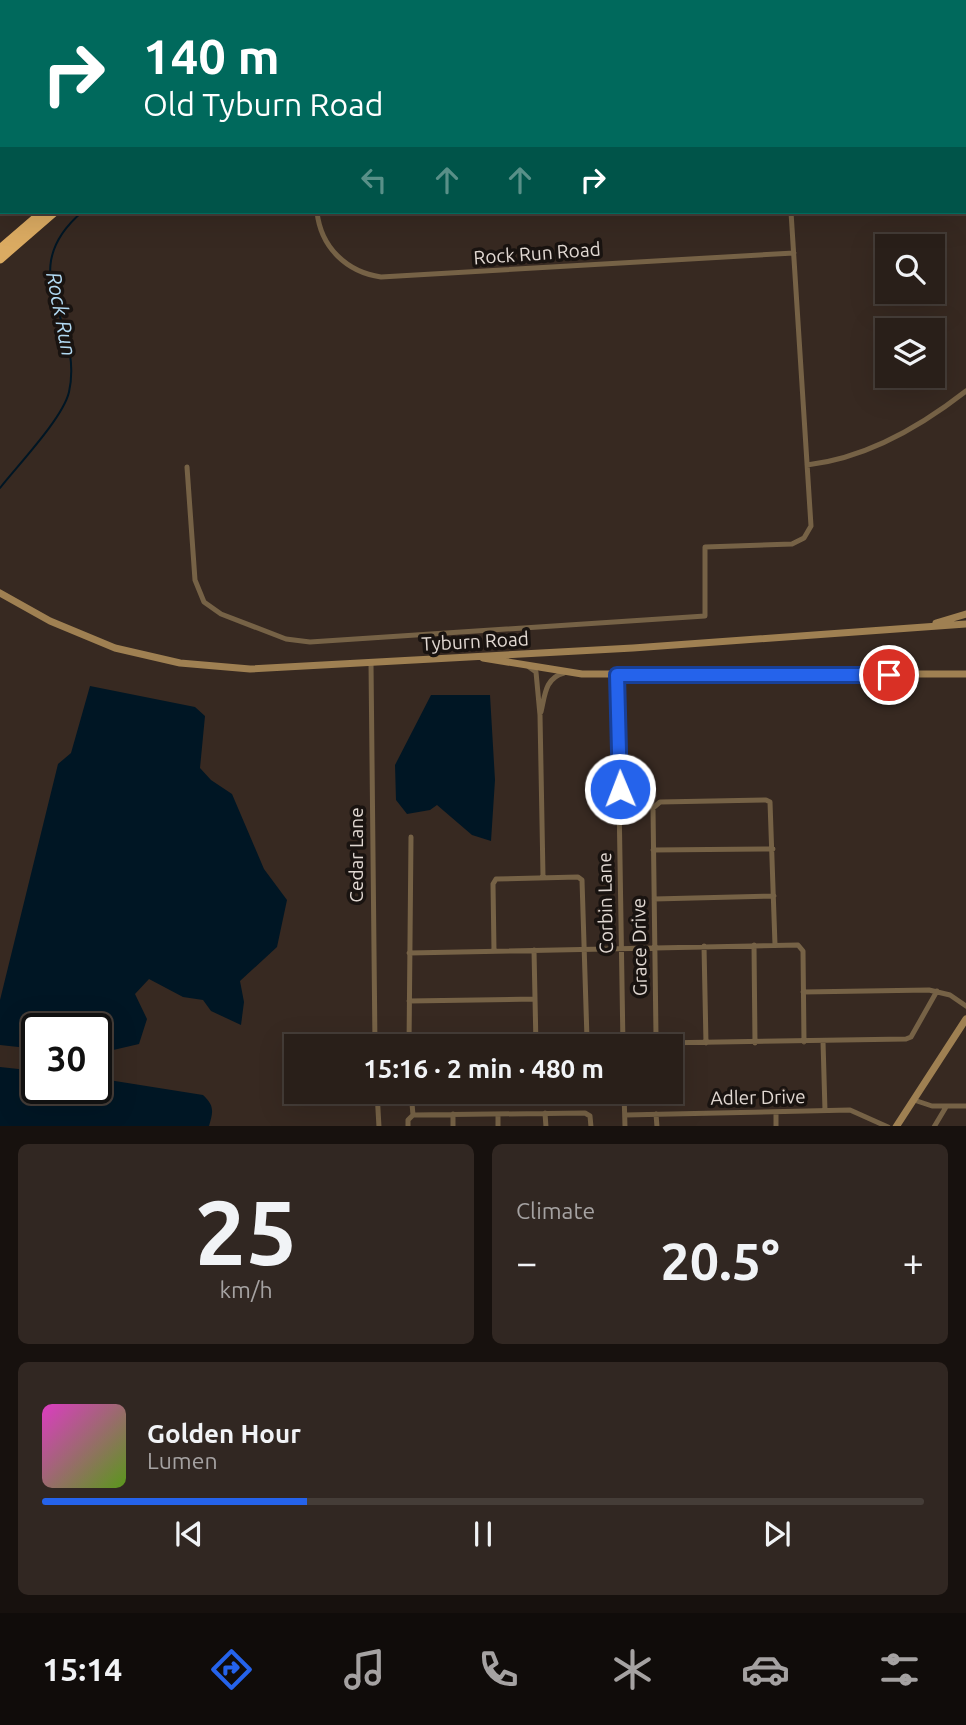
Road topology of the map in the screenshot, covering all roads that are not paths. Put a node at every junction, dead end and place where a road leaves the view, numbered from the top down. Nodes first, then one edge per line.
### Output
1 (41, 214) edge
2 (52, 214) edge
3 (318, 214) edge
4 (791, 214) edge
5 (0, 249) edge
6 (794, 253) junction
7 (0, 259) edge
8 (966, 391) edge
9 (807, 465) junction
10 (187, 467) dead end
11 (0, 593) edge
12 (966, 614) edge
13 (966, 624) edge
14 (920, 627) junction
15 (472, 656) junction
16 (370, 663) junction
17 (529, 667) junction
18 (565, 673) junction
19 (966, 674) edge
20 (617, 675) junction
21 (540, 715) junction
22 (411, 837) dead end
23 (773, 849) junction
24 (653, 850) junction
25 (543, 876) junction
26 (774, 896) junction
27 (654, 899) junction
28 (754, 945) junction
29 (775, 945) junction
30 (704, 946) junction
31 (654, 947) junction
32 (622, 948) junction
33 (586, 949) junction
34 (534, 950) junction
35 (494, 951) junction
36 (409, 953) junction
37 (937, 991) junction
38 (803, 992) junction
39 (535, 999) junction
40 (409, 1001) junction
41 (966, 1006) edge
42 (966, 1019) edge
43 (375, 1034) edge
44 (409, 1034) edge
45 (536, 1034) edge
46 (587, 1034) edge
47 (623, 1034) edge
48 (823, 1041) junction
49 (804, 1042) junction
50 (706, 1043) junction
51 (755, 1043) junction
52 (914, 1100) junction
53 (378, 1104) edge
54 (412, 1104) edge
55 (625, 1104) edge
56 (966, 1106) edge
57 (946, 1107) junction
58 (825, 1111) junction
59 (776, 1112) junction
60 (545, 1113) junction
61 (498, 1114) junction
62 (656, 1114) junction
63 (413, 1115) junction
64 (453, 1115) junction
65 (625, 1115) junction
66 (379, 1126) edge
67 (408, 1126) edge
68 (453, 1126) edge
69 (499, 1126) edge
70 (546, 1126) edge
71 (591, 1126) edge
72 (625, 1126) edge
73 (657, 1126) edge
74 (776, 1126) edge
75 (888, 1126) edge
76 (896, 1126) edge
77 (934, 1126) edge

1 - 5 highway
2 - 7 highway
3 - 6 street, Rock Run Road
4 - 6 street
6 - 9 street
8 - 9 street
9 - 10 street
11 - 16 main road, Tyburn Road
12 - 14 main road
13 - 14 main road, Tyburn Road
14 - 15 main road, Tyburn Road
15 - 16 main road, Tyburn Road
15 - 17 main road
16 - 43 street, Cedar Lane
17 - 18 main road
17 - 21 street
18 - 20 main road
18 - 21 street
19 - 20 main road
20 - 32 street, Corbin Lane
21 - 25 street
22 - 36 street
23 - 24 street
23 - 24 street, Grace Drive
23 - 26 street
24 - 27 street, Grace Drive
25 - 33 street
25 - 35 street
26 - 27 street
26 - 29 street
27 - 31 street, Grace Drive
28 - 29 street
28 - 30 street
28 - 51 street
29 - 38 street
30 - 31 street
30 - 50 street
31 - 32 street
31 - 50 street, Grace Drive
32 - 33 street
32 - 47 street, Corbin Lane
33 - 34 street
33 - 46 street
34 - 35 street
34 - 39 street
35 - 36 street
36 - 40 street
37 - 38 street
37 - 41 street
37 - 48 street
38 - 49 street
39 - 40 street
39 - 45 street
40 - 44 street
42 - 52 main road
48 - 49 street
48 - 58 street
49 - 51 street
50 - 51 street
52 - 57 street
52 - 76 main road
53 - 66 street
54 - 63 street
55 - 65 street
56 - 57 street
57 - 77 street
58 - 59 street, Adler Drive
58 - 75 street, Adler Drive
59 - 62 street, Adler Drive
59 - 74 street
60 - 61 street
60 - 70 street
60 - 71 street
61 - 64 street
61 - 69 street
62 - 65 street, Adler Drive
62 - 73 street
63 - 64 street
63 - 67 street
64 - 68 street
65 - 72 street

